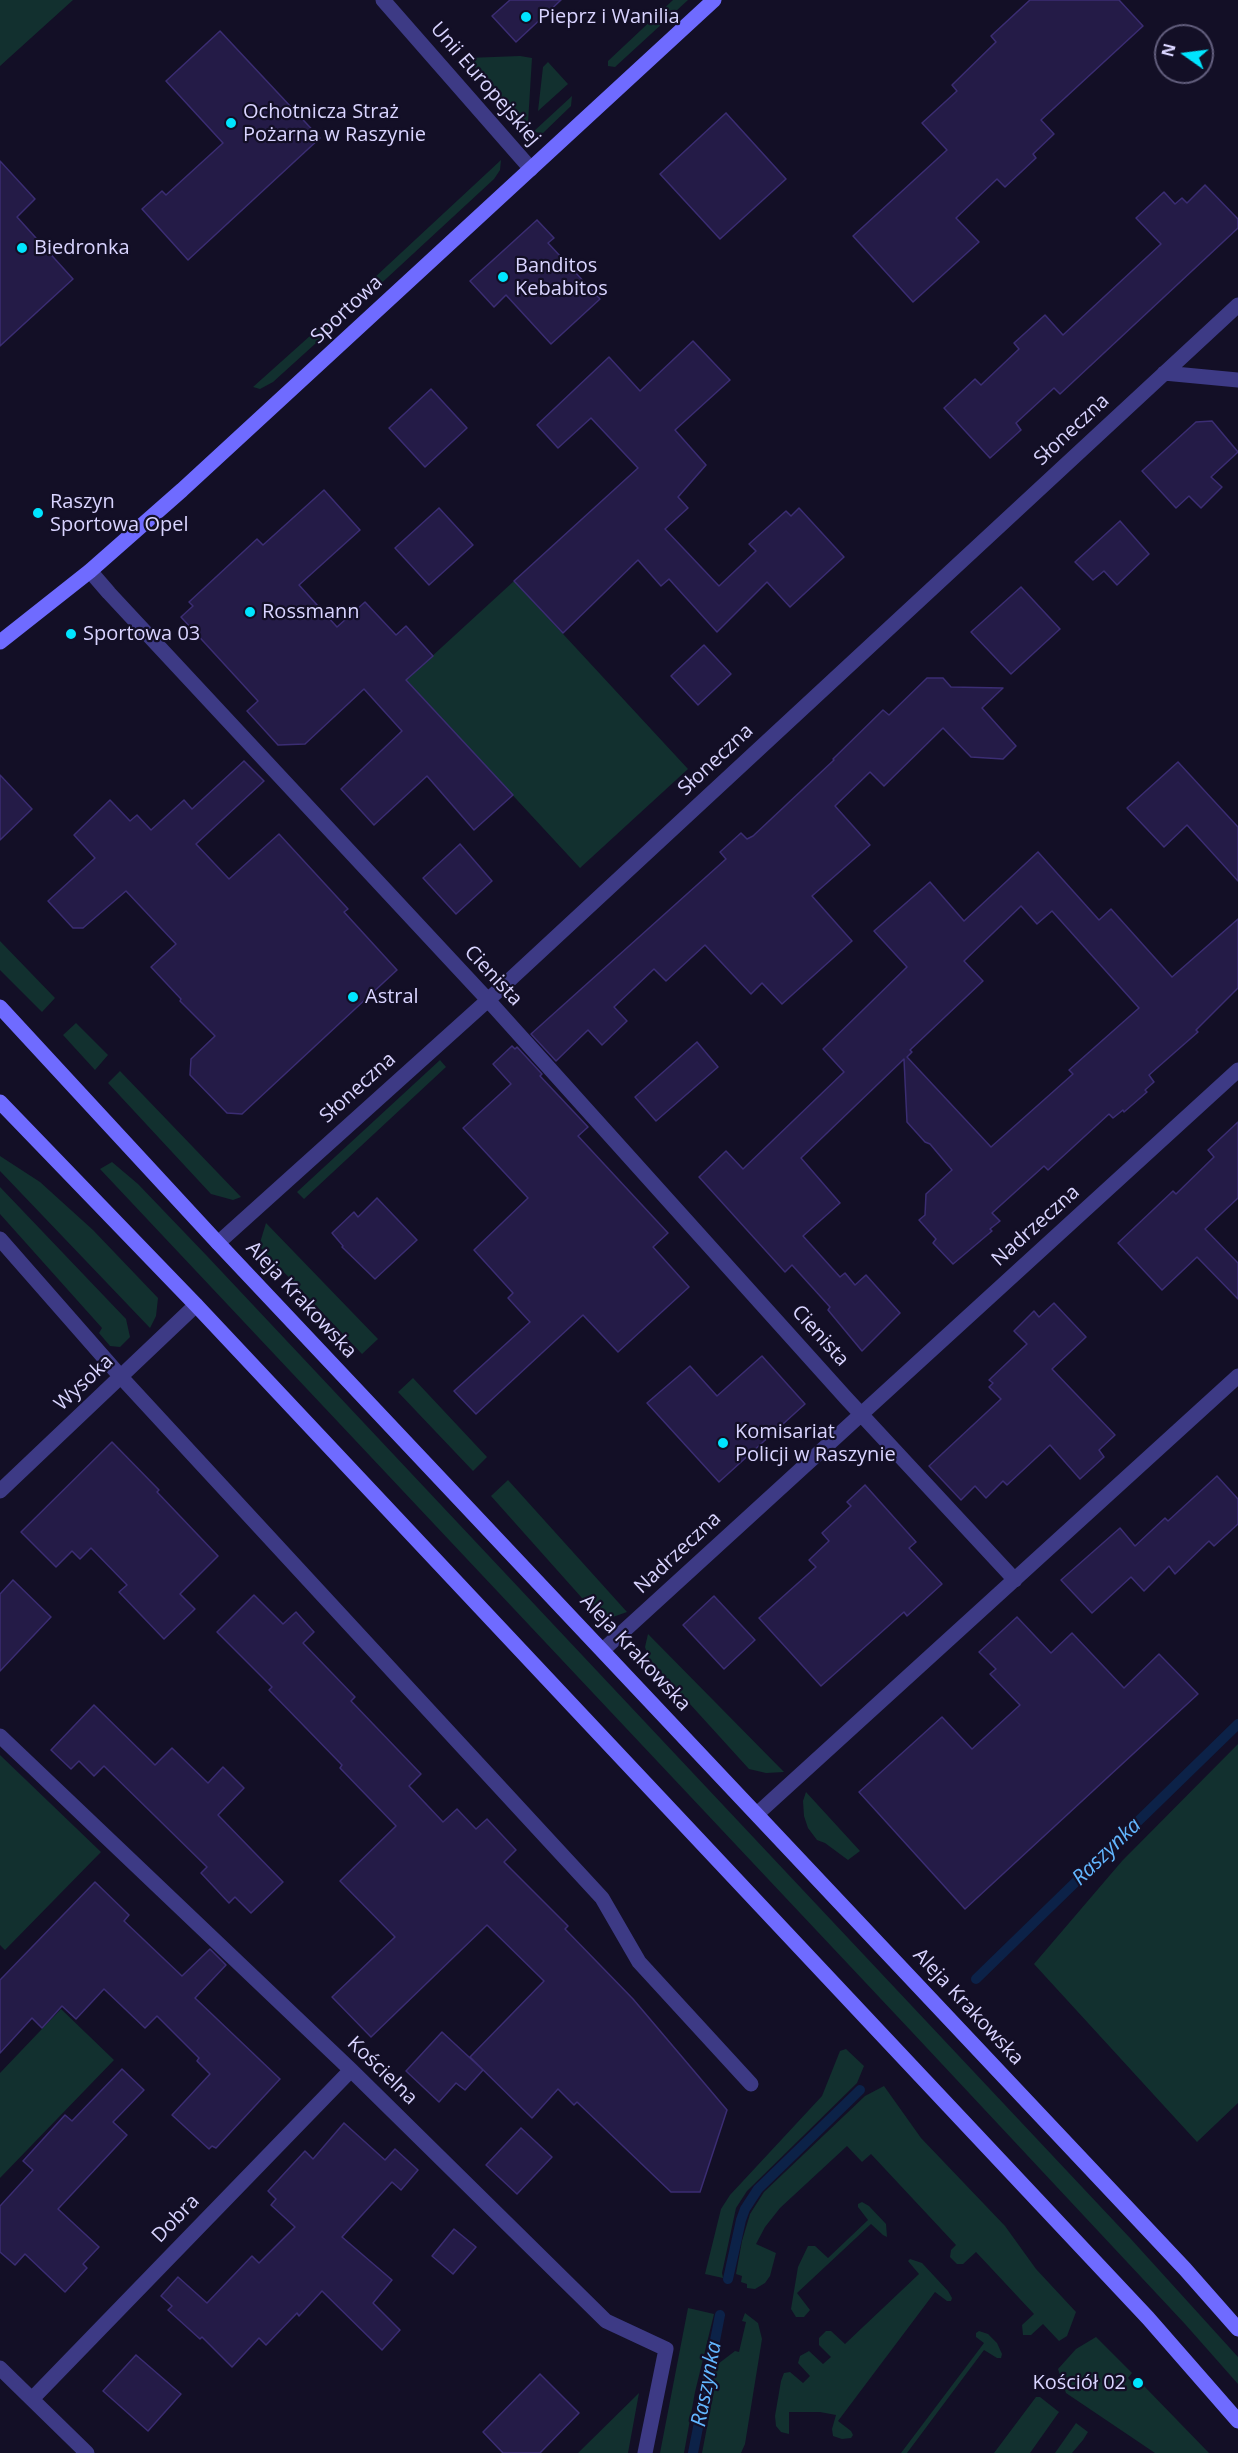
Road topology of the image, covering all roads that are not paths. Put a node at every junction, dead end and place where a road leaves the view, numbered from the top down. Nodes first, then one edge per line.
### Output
1 (382, 0) edge
2 (714, 0) edge
3 (531, 169) junction
4 (1238, 305) edge
5 (1164, 374) junction
6 (1238, 380) edge
7 (90, 571) junction
8 (0, 642) edge
9 (488, 1000) junction
10 (0, 1007) edge
11 (1238, 1070) edge
12 (0, 1102) edge
13 (0, 1239) edge
14 (218, 1243) junction
15 (196, 1305) junction
16 (1238, 1376) edge
17 (121, 1377) junction
18 (861, 1413) junction
19 (0, 1491) edge
20 (1015, 1580) junction
21 (603, 1650) junction
22 (0, 1736) edge
23 (757, 1814) junction
24 (351, 2070) junction
25 (752, 2084) dead end
26 (1238, 2329) edge
27 (0, 2368) edge
28 (32, 2399) junction
29 (1238, 2421) edge
30 (87, 2453) edge
31 (645, 2453) edge

1 - 3 street, Unii Europejskiej
2 - 3 main road, Sportowa
3 - 7 main road, Sportowa
4 - 5 street, Słoneczna
5 - 6 street
5 - 9 street, Słoneczna
7 - 8 main road, Sportowa
7 - 9 street, Cienista
9 - 14 street, Słoneczna
9 - 18 street, Cienista
10 - 14 main road, Aleja Krakowska
11 - 18 street, Nadrzeczna
12 - 15 main road
13 - 17 street
14 - 21 main road, Aleja Krakowska
15 - 17 street, Wysoka
15 - 29 main road
16 - 20 street
17 - 19 street, Wysoka
17 - 25 street
18 - 20 street
18 - 21 street, Nadrzeczna
20 - 23 street
21 - 23 main road, Aleja Krakowska
22 - 24 street, Kościelna
23 - 26 main road, Aleja Krakowska
24 - 28 street, Dobra
24 - 31 street, Kościelna
27 - 28 street
28 - 30 street

